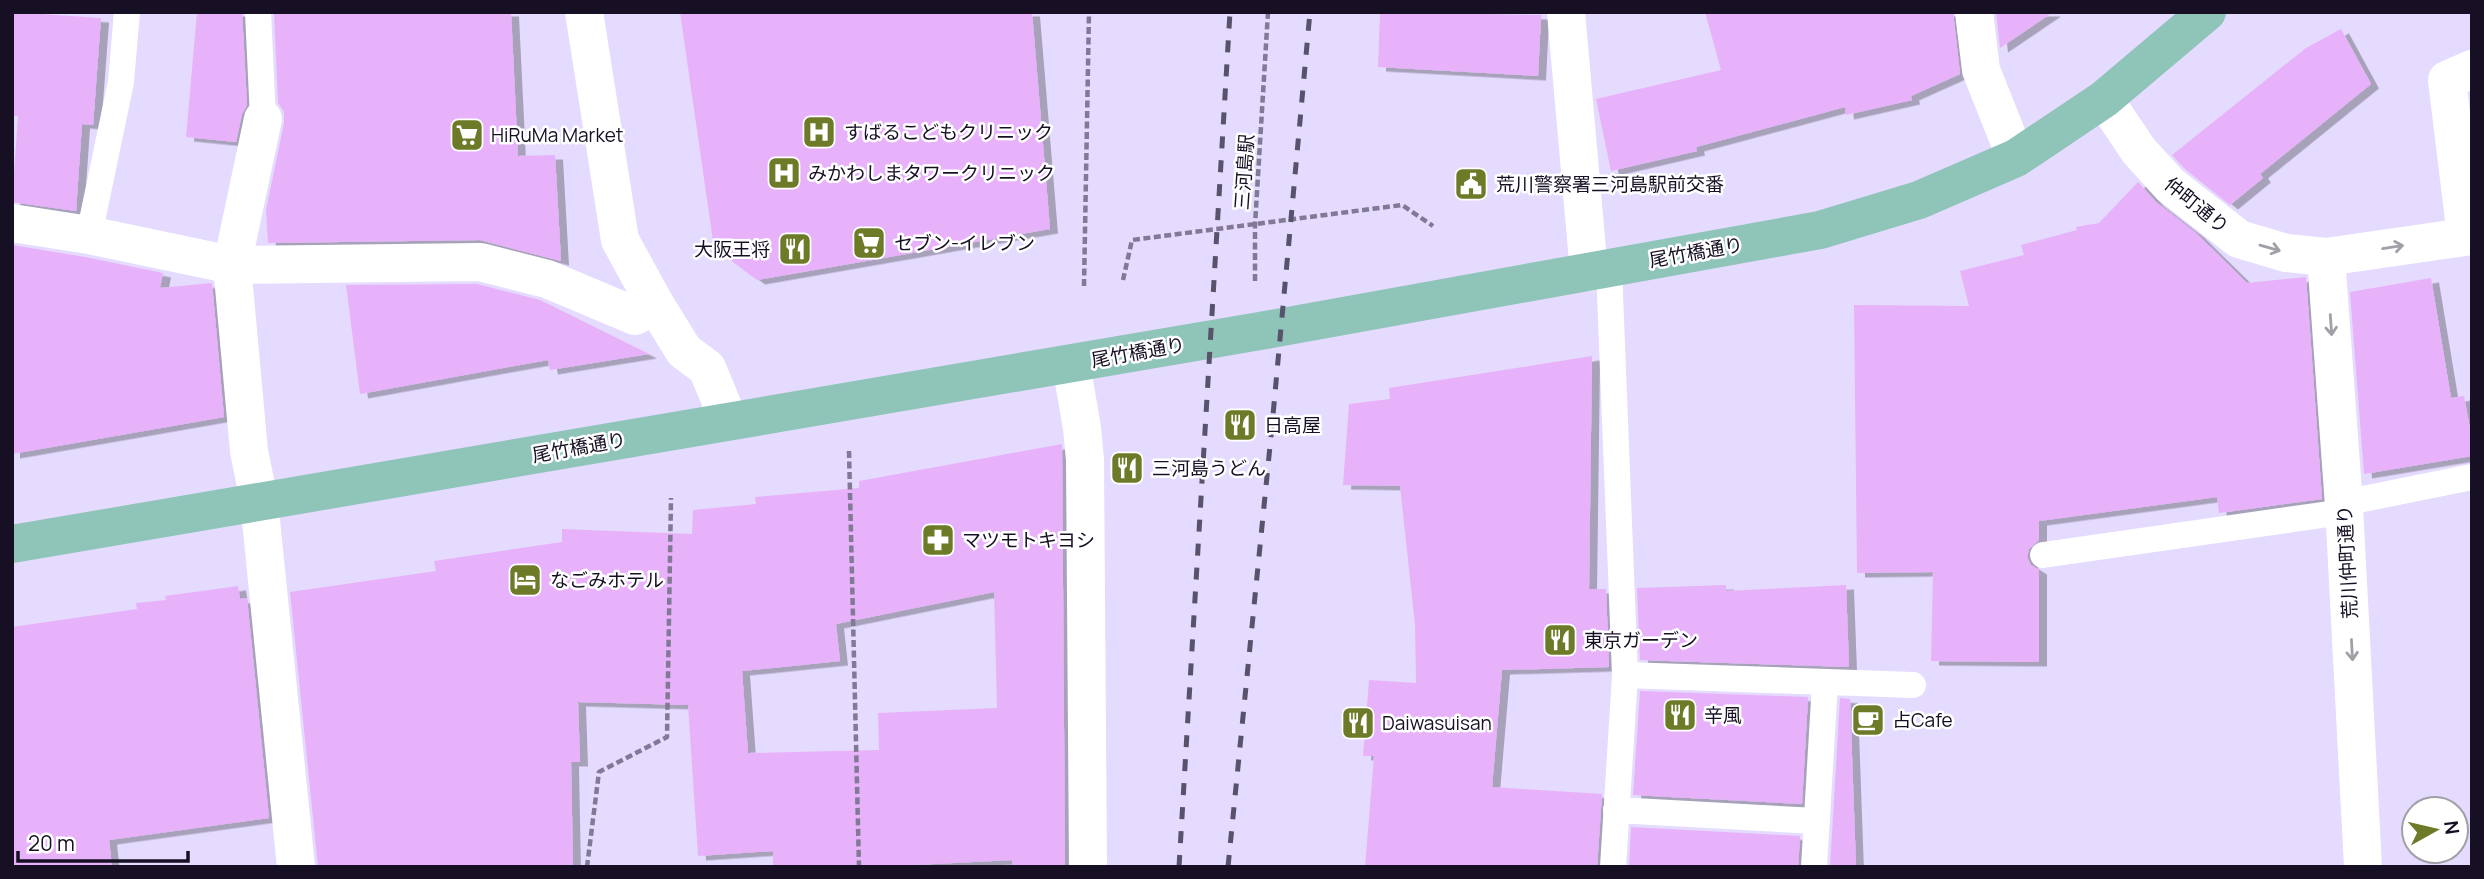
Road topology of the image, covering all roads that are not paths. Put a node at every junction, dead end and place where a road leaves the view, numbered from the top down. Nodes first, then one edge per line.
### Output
1 (127, 12) edge
2 (258, 12) edge
3 (584, 12) edge
4 (1566, 12) edge
5 (1974, 12) edge
6 (2207, 12) edge
7 (2472, 69) edge
8 (2104, 99) junction
9 (263, 119) joint
10 (2016, 158) junction
11 (12, 223) edge
12 (89, 235) junction
13 (2469, 236) edge
14 (2326, 257) junction
15 (232, 265) junction
16 (1599, 270) junction
17 (655, 304) junction
18 (1071, 364) junction
19 (729, 421) junction
20 (2472, 477) edge
21 (259, 501) junction
22 (2344, 506) junction
23 (12, 544) edge
24 (2043, 555) dead end
25 (1625, 675) junction
26 (1825, 683) junction
27 (1913, 685) dead end
28 (1616, 810) junction
29 (1816, 821) junction
30 (296, 867) edge
31 (1088, 867) edge
32 (1613, 867) edge
33 (1814, 867) edge
34 (2363, 867) edge

1 - 12 lane
2 - 9 lane
3 - 17 street
4 - 16 street
5 - 10 street
6 - 8 main road, 尾竹橋通り
7 - 13 street
8 - 10 main road, 尾竹橋通り
8 -> 14 street, 仲町通り
9 - 15 street
10 - 16 main road, 尾竹橋通り
11 - 12 street
12 - 15 street
14 -> 13 street, 仲町通り
14 -> 22 street, 荒川仲町通り
15 - 17 street
15 - 21 street
16 - 18 main road, 尾竹橋通り
16 - 25 lane
17 - 19 street
18 - 19 main road, 尾竹橋通り
18 - 31 street
19 - 21 main road, 尾竹橋通り
20 - 22 lane
21 - 23 main road, 尾竹橋通り
21 - 30 street
22 - 24 lane
22 -> 34 street, 荒川仲町通り
25 - 26 lane
25 - 28 lane
26 - 27 lane
26 - 29 lane
28 - 29 lane
28 - 32 lane
29 - 33 lane

